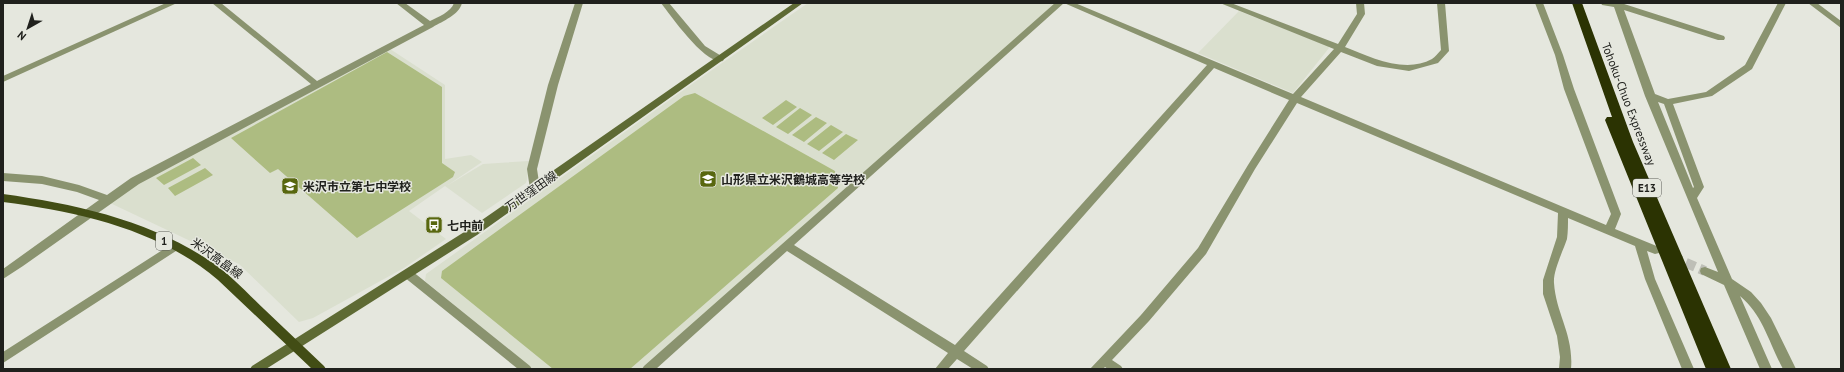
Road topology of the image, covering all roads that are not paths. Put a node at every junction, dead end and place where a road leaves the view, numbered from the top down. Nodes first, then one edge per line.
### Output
1 (173, 3) edge
2 (216, 3) edge
3 (400, 3) edge
4 (458, 3) edge
5 (579, 3) edge
6 (665, 3) edge
7 (800, 3) edge
8 (1060, 3) edge
9 (1068, 3) edge
10 (1224, 3) edge
11 (1360, 3) edge
12 (1441, 3) edge
13 (1539, 3) edge
14 (1570, 3) edge
15 (1577, 3) edge
16 (1605, 3) edge
17 (1782, 3) edge
18 (1812, 3) edge
19 (1617, 4) edge
20 (430, 25) junction
21 (1841, 25) edge
22 (1721, 38) dead end
23 (1339, 49) junction
24 (720, 59) junction
25 (1213, 64) junction
26 (3, 79) edge
27 (317, 85) junction
28 (1650, 96) junction
29 (1295, 98) junction
30 (1668, 102) junction
31 (3, 177) edge
32 (535, 189) junction
33 (3, 198) edge
34 (107, 199) junction
35 (1692, 199) junction
36 (1563, 212) junction
37 (88, 213) junction
38 (1609, 231) junction
39 (1640, 244) junction
40 (175, 246) junction
41 (787, 246) junction
42 (1655, 250) dead end
43 (1706, 271) tunnel mouth
44 (408, 274) junction
45 (3, 275) edge
46 (1727, 280) junction
47 (295, 344) junction
48 (956, 352) junction
49 (3, 358) edge
50 (1100, 365) edge
51 (256, 369) edge
52 (320, 369) edge
53 (526, 369) edge
54 (648, 369) edge
55 (941, 369) edge
56 (983, 369) edge
57 (1117, 369) edge
58 (1565, 369) edge
59 (1688, 369) edge
60 (1713, 369) edge
61 (1724, 369) edge
62 (1766, 369) edge
63 (1790, 369) edge

1 - 26 street
2 - 27 street
3 - 20 street
4 - 20 street
5 - 32 street
6 - 24 street
7 - 24 main road, 万世窪田線
8 - 41 street
9 - 25 street
10 - 23 street
11 - 23 street
12 - 23 street
13 - 38 street
14 - 60 highway, Tohoku-Chuo Expressway / E13
15 - 61 highway, Tohoku-Chuo Expressway / E13
16 - 19 street
17 - 30 street
18 - 21 street
19 - 22 street
19 - 28 street
20 - 27 street
23 - 29 street
24 - 32 main road, 万世窪田線
25 - 29 street
25 - 48 street
27 - 34 street
28 - 30 street
28 - 35 street
29 - 36 street
29 - 50 street
30 - 35 street
31 - 34 street
32 - 44 main road, 万世窪田線
33 - 37 main road, 米沢高畠線 / 1
34 - 37 street
35 - 46 street
36 - 38 street
36 - 58 street
37 - 40 main road, 米沢高畠線 / 1
37 - 45 street
38 - 39 street
39 - 42 street
39 - 59 street
40 - 47 main road, 米沢高畠線 / 1
40 - 49 street
41 - 48 street
41 - 54 street
43 - 46 street
44 - 47 main road, 万世窪田線
44 - 53 street
46 - 62 street
46 - 63 street
47 - 51 main road, 万世窪田線
47 - 52 main road, 米沢高畠線 / 1
48 - 55 street
48 - 56 street
50 - 57 street

